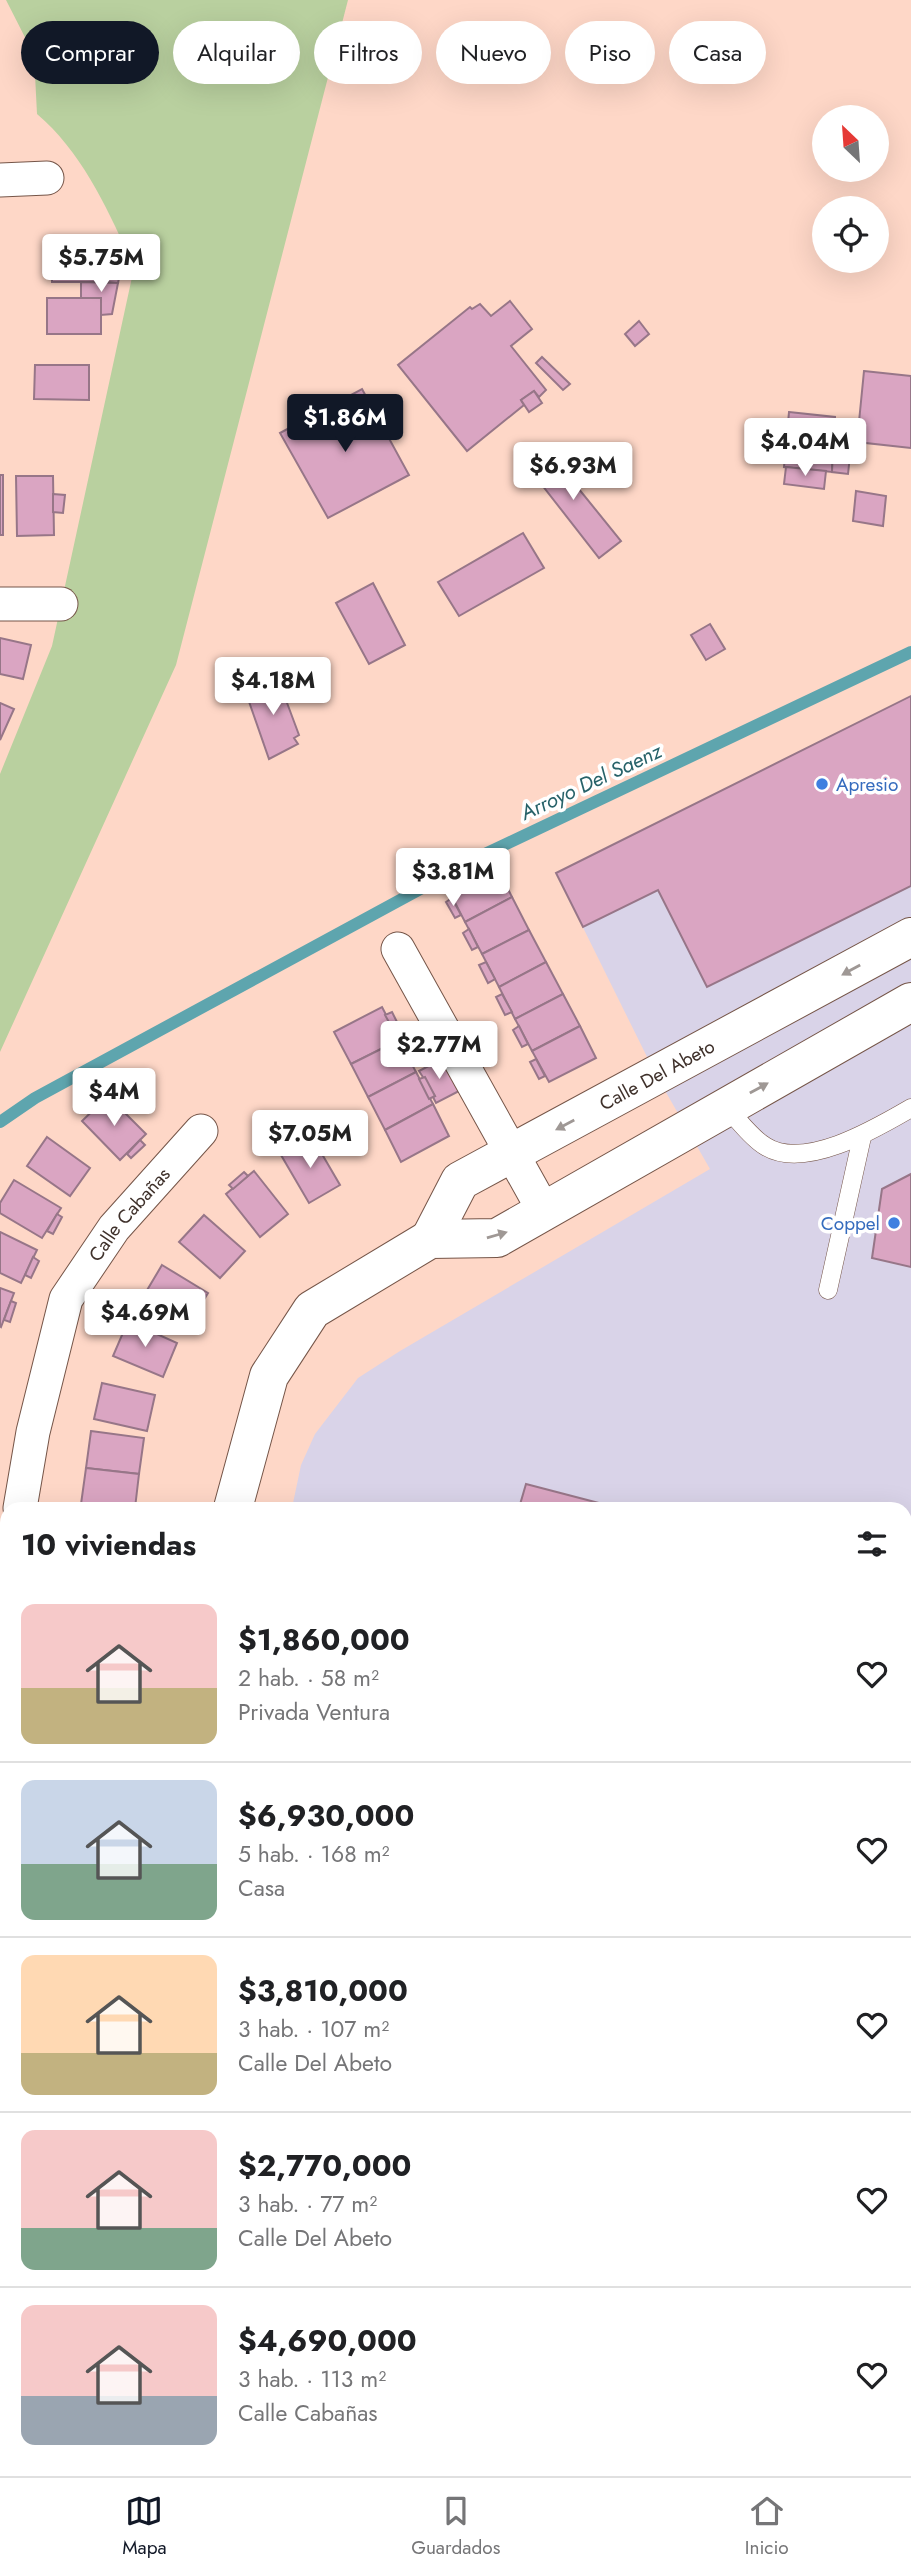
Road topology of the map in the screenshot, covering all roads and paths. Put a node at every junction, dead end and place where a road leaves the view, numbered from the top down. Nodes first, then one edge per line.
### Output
1 (47, 178) dead end
2 (0, 180) edge
3 (0, 604) edge
4 (61, 604) dead end
5 (911, 937) edge
6 (398, 949) dead end
7 (911, 1002) edge
8 (726, 1107) junction
9 (911, 1108) edge
10 (201, 1131) dead end
11 (862, 1137) junction
12 (511, 1154) junction
13 (544, 1212) junction
14 (430, 1239) junction
15 (828, 1290) dead end
16 (21, 1502) edge
17 (235, 1502) edge

1 - 2 street
3 - 4 street
5 -> 12 main road, Calle Del Abeto
6 - 12 street
8 -> 7 main road
8 - 11 lane
8 - 13 main road
9 - 11 lane
10 - 16 street, Calle Cabañas
11 - 15 lane
12 - 13 street
12 - 14 main road, Calle Del Abeto
14 -> 13 main road
14 - 17 main road

